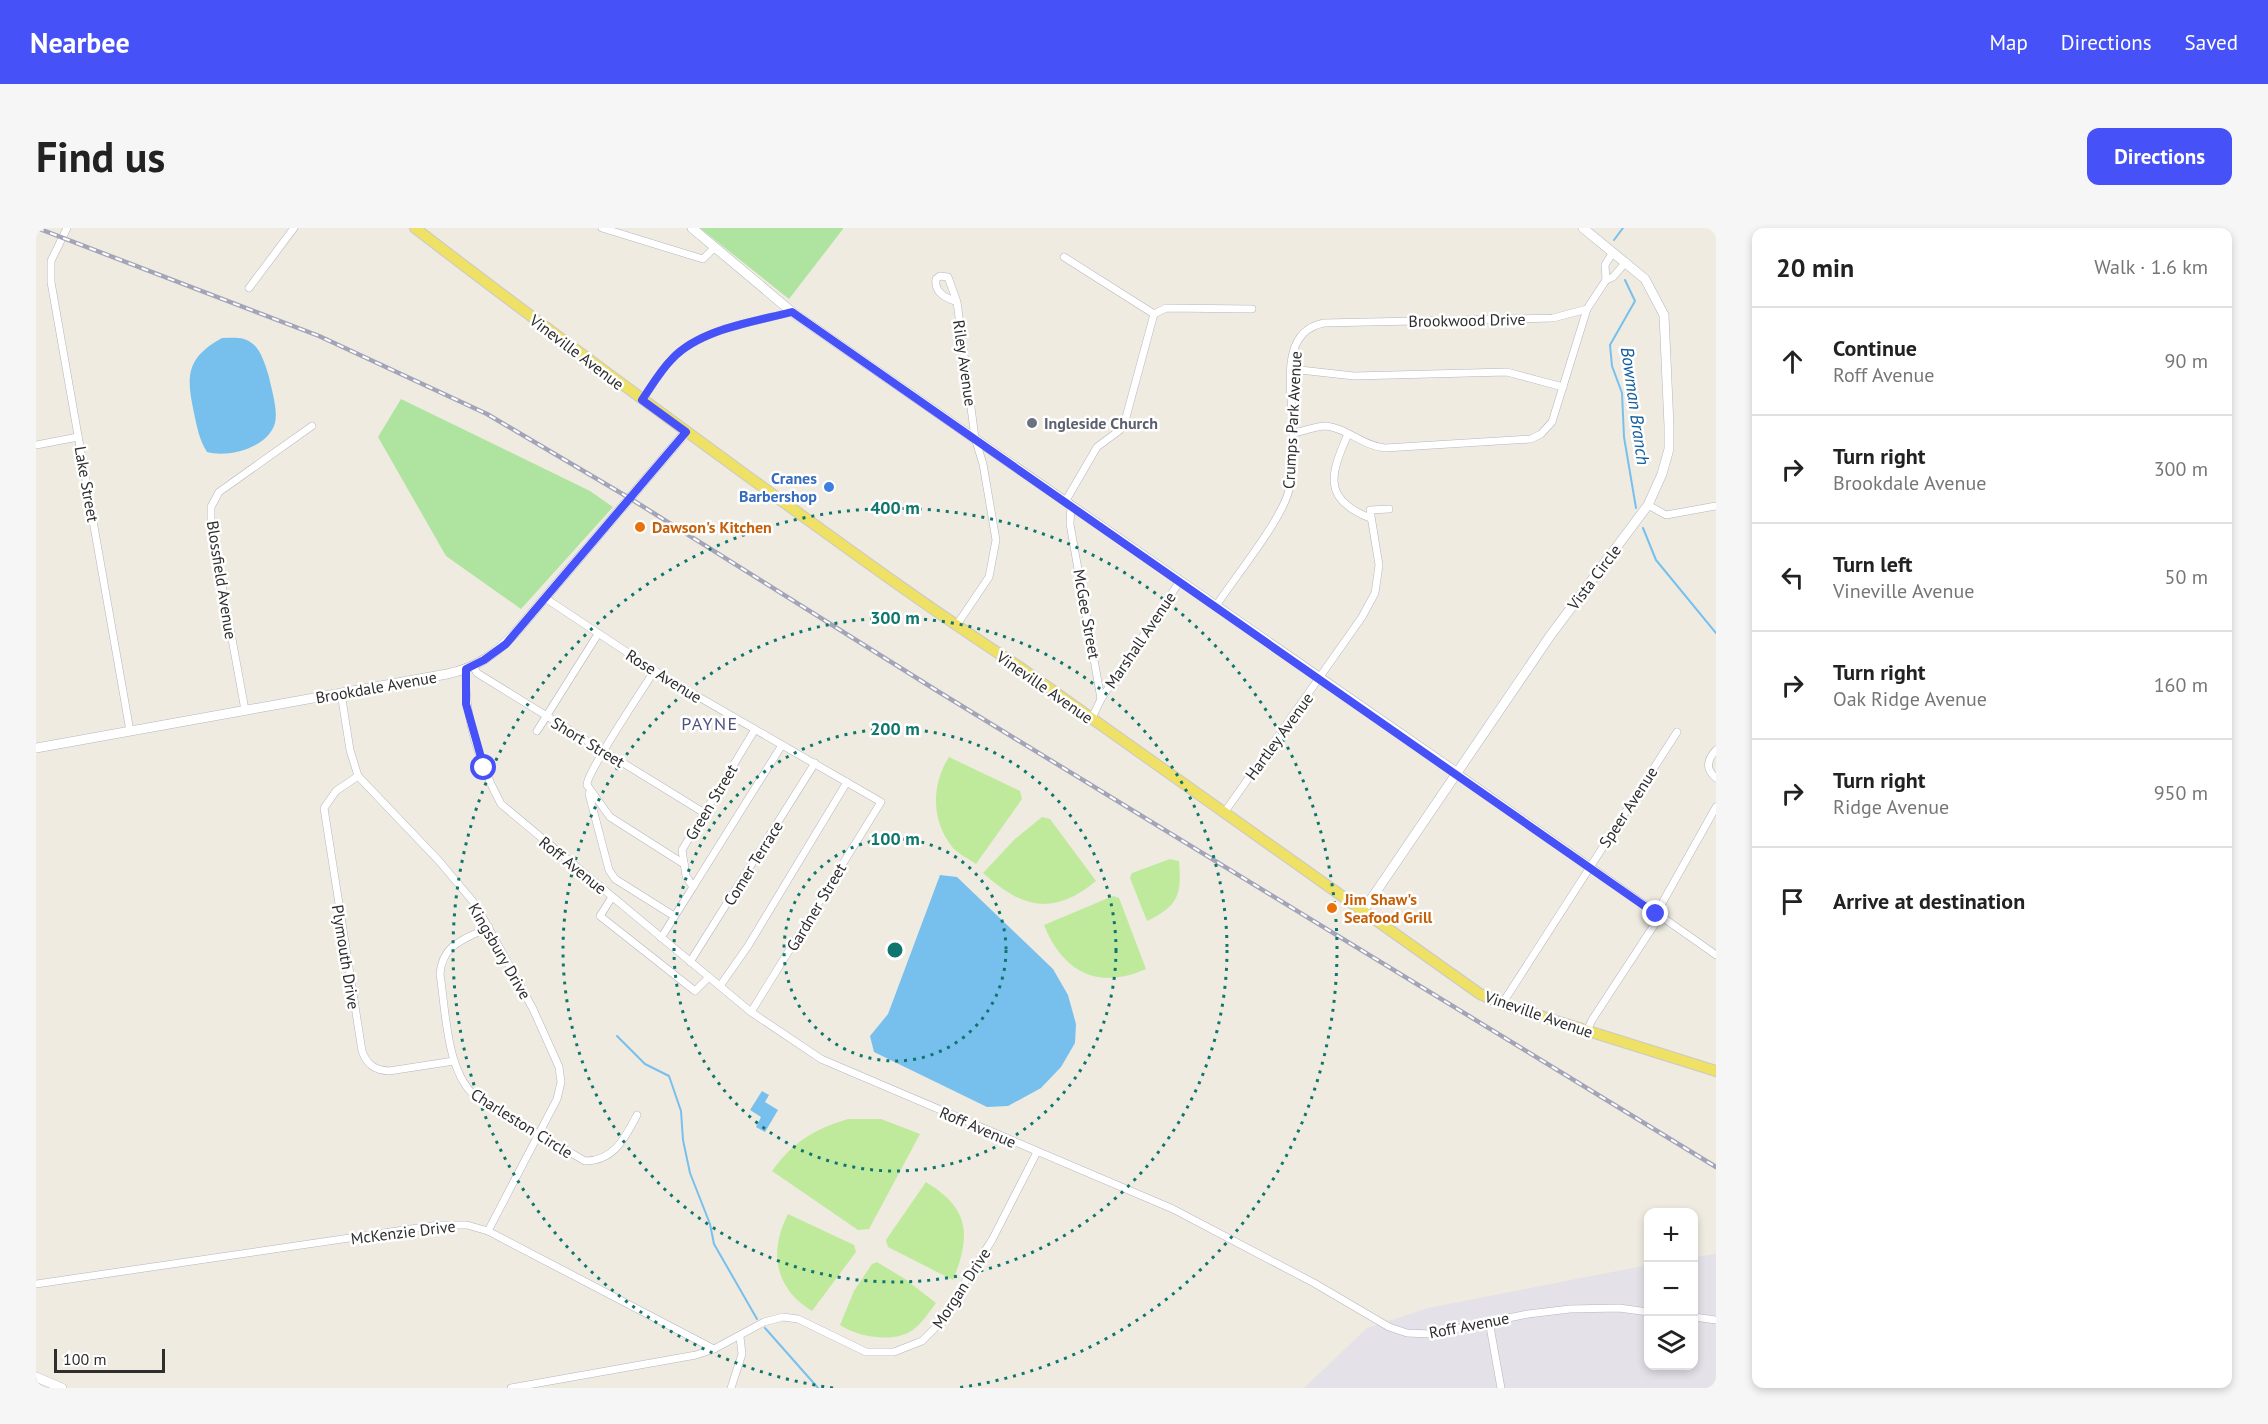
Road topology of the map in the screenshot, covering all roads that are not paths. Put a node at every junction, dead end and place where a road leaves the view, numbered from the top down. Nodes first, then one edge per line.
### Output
1 (67, 228) edge
2 (294, 228) edge
3 (415, 228) edge
4 (603, 228) edge
5 (692, 228) edge
6 (1583, 228) edge
7 (715, 247) junction
8 (1613, 252) junction
9 (1064, 257) dead end
10 (1626, 262) junction
11 (1606, 280) junction
12 (249, 288) dead end
13 (957, 302) dead end
14 (1252, 309) dead end
15 (1587, 309) junction
16 (792, 312) junction
17 (1154, 314) junction
18 (1310, 327) joint
19 (1292, 369) junction
20 (1563, 387) junction
21 (642, 400) junction
22 (312, 426) dead end
23 (686, 432) junction
24 (1294, 433) junction
25 (1348, 434) junction
26 (78, 437) junction
27 (975, 438) junction
28 (36, 445) edge
29 (1068, 504) junction
30 (1648, 505) junction
31 (1716, 506) edge
32 (1389, 509) dead end
33 (1370, 518) junction
34 (1180, 581) junction
35 (545, 598) junction
36 (1216, 606) junction
37 (956, 626) junction
38 (598, 634) junction
39 (469, 668) junction
40 (654, 671) junction
41 (1320, 679) junction
42 (341, 693) junction
43 (1101, 699) junction
44 (245, 710) junction
45 (547, 718) junction
46 (1091, 720) junction
47 (754, 730) junction
48 (130, 731) junction
49 (537, 731) dead end
50 (1677, 732) dead end
51 (782, 745) junction
52 (36, 748) edge
53 (1716, 750) edge
54 (604, 752) junction
55 (815, 763) junction
56 (1456, 772) junction
57 (358, 776) junction
58 (1716, 778) edge
59 (847, 782) junction
60 (587, 785) junction
61 (881, 801) joint
62 (1716, 807) edge
63 (1224, 813) junction
64 (706, 814) junction
65 (684, 864) junction
66 (1590, 867) junction
67 (693, 887) junction
68 (612, 897) junction
69 (1363, 911) junction
70 (1658, 915) junction
71 (674, 916) junction
72 (489, 927) junction
73 (661, 938) junction
74 (1716, 955) edge
75 (690, 962) junction
76 (709, 977) junction
77 (720, 986) junction
78 (1502, 1004) junction
79 (751, 1012) junction
80 (1587, 1031) junction
81 (454, 1061) junction
82 (1716, 1071) edge
83 (637, 1115) dead end
84 (538, 1134) junction
85 (1037, 1152) junction
86 (488, 1231) junction
87 (36, 1284) edge
88 (1644, 1311) edge
89 (1698, 1318) edge
90 (1716, 1320) edge
91 (1490, 1321) junction
92 (740, 1337) junction
93 (714, 1349) junction
94 (36, 1377) edge
95 (62, 1388) edge
96 (511, 1388) edge
97 (731, 1388) edge
98 (1501, 1388) edge

1 - 26 street, Lake Street
2 - 12 street
3 - 21 main road, Vineville Avenue
4 - 7 street
5 - 7 street
6 - 8 street, Vista Circle
7 - 16 street
8 - 10 street, Vista Circle
8 - 11 street
9 - 17 street
10 - 11 street
10 - 30 street, Vista Circle
11 - 15 street
13 - 27 street, Riley Avenue
14 - 17 street
15 - 18 street, Brookwood Drive
15 - 20 street
16 - 21 street
16 - 27 street
17 - 29 street
18 - 19 street, Crumps Park Avenue
19 - 20 street
19 - 24 street, Crumps Park Avenue
20 - 25 street
21 - 23 main road, Vineville Avenue
22 - 44 street, Blossfield Avenue
23 - 35 street, Brookdale Avenue
23 - 37 main road, Vineville Avenue
24 - 25 street
24 - 36 street, Crumps Park Avenue
25 - 33 street
26 - 28 street
26 - 48 street, Lake Street
27 - 29 street
27 - 37 street, Riley Avenue
29 - 34 street
29 - 43 street, McGee Street
30 - 31 street
30 - 56 street, Vista Circle
32 - 33 street
33 - 41 street, Hartley Avenue
34 - 36 street
34 - 43 street, Marshall Avenue
35 - 38 street, Rose Avenue
35 - 39 street, Brookdale Avenue
36 - 41 street
37 - 46 main road, Vineville Avenue
38 - 40 street, Rose Avenue
38 - 45 street
39 - 42 street, Brookdale Avenue
39 - 45 street, Short Street
39 - 68 street, Roff Avenue
40 - 47 street, Rose Avenue
40 - 54 street
41 - 56 street
41 - 63 street, Hartley Avenue
42 - 44 street, Brookdale Avenue
42 - 57 street, Kingsbury Drive
43 - 46 street
44 - 48 street, Brookdale Avenue
45 - 49 street
45 - 54 street, Short Street
46 - 63 main road, Vineville Avenue
47 - 51 street, Rose Avenue
47 - 64 street, Green Street
48 - 52 street, Brookdale Avenue
50 - 66 street, Speer Avenue
51 - 55 street, Rose Avenue
51 - 67 street
53 - 58 street
54 - 60 street
54 - 64 street, Short Street
55 - 59 street, Rose Avenue
55 - 75 street, Comer Terrace
56 - 66 street
56 - 69 street, Vista Circle
57 - 72 street, Kingsbury Drive
57 - 81 street, Plymouth Drive
59 - 61 street, Rose Avenue
59 - 77 street
60 - 65 street
60 - 71 street
61 - 79 street, Gardner Street
62 - 70 street
63 - 69 main road, Vineville Avenue
64 - 65 street, Green Street
65 - 67 street, Green Street
66 - 70 street
66 - 78 street, Speer Avenue
67 - 71 street
68 - 73 street, Roff Avenue
68 - 76 street
69 - 78 main road, Vineville Avenue
70 - 74 street
70 - 80 street
71 - 73 street
72 - 81 street, Charleston Circle
72 - 84 street, Kingsbury Drive
73 - 75 street, Roff Avenue
75 - 76 street, Roff Avenue
76 - 77 street, Roff Avenue
77 - 79 street, Roff Avenue
78 - 80 main road, Vineville Avenue
79 - 85 street, Roff Avenue
80 - 82 main road, Vineville Avenue
81 - 84 street, Charleston Circle
83 - 84 street, Charleston Circle
84 - 86 street, Kingsbury Drive
85 - 91 street, Roff Avenue
85 - 92 street, Morgan Drive
86 - 87 street, McKenzie Drive
86 - 93 street, McKenzie Drive
88 - 91 street, Roff Avenue
89 - 90 street
91 - 98 street
92 - 93 street
92 - 97 street
93 - 96 street
94 - 95 street

